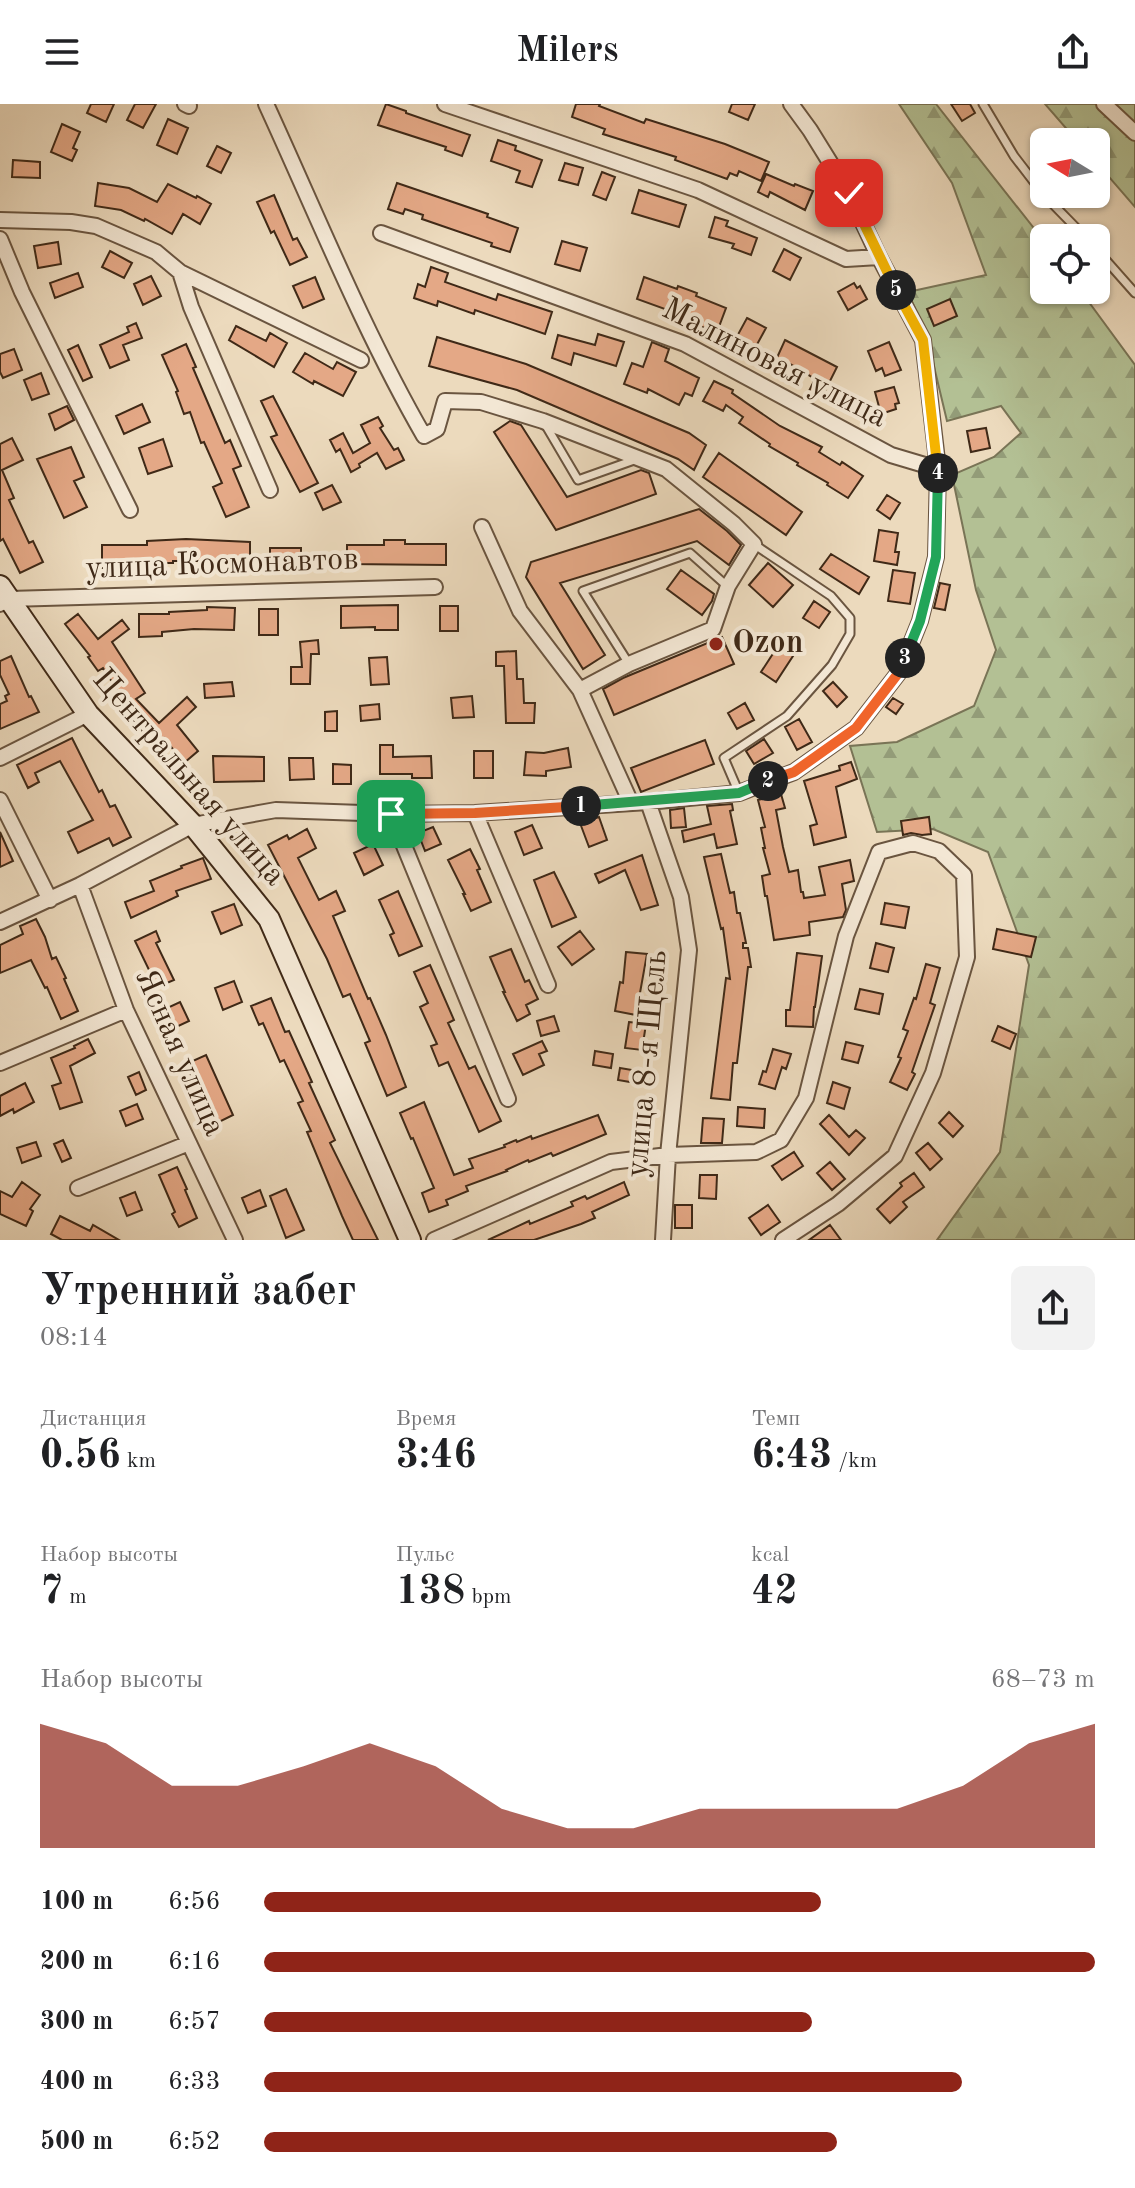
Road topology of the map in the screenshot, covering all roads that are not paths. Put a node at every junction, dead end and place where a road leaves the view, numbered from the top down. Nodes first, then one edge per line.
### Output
1 (266, 104) edge
2 (445, 104) edge
3 (791, 104) edge
4 (983, 104) edge
5 (1104, 104) edge
6 (1135, 133) edge
7 (0, 220) edge
8 (1072, 224) edge
9 (381, 233) dead end
10 (0, 239) edge
11 (879, 257) junction
12 (1110, 265) edge
13 (180, 272) junction
14 (1135, 293) edge
15 (361, 360) dead end
16 (543, 421) junction
17 (639, 459) junction
18 (938, 469) junction
19 (270, 490) dead end
20 (130, 510) dead end
21 (482, 527) dead end
22 (754, 544) junction
23 (728, 586) junction
24 (435, 587) dead end
25 (3, 596) edge
26 (629, 664) junction
27 (580, 690) junction
28 (88, 714) junction
29 (0, 758) edge
30 (739, 793) junction
31 (0, 800) edge
32 (648, 802) junction
33 (631, 803) junction
34 (475, 813) junction
35 (391, 814) junction
36 (193, 825) junction
37 (80, 885) junction
38 (50, 900) junction
39 (0, 922) edge
40 (548, 985) dead end
41 (126, 1010) junction
42 (0, 1063) edge
43 (508, 1099) dead end
44 (189, 1143) junction
45 (668, 1155) junction
46 (78, 1188) dead end
47 (235, 1240) edge
48 (410, 1240) edge
49 (434, 1240) edge
50 (663, 1240) edge
51 (783, 1240) edge

1 - 16 street
2 - 11 street
3 - 11 street
4 - 8 lane
5 - 6 street
7 - 13 street
9 - 18 street, Малиновая улица
10 - 20 street
11 - 18 street
12 - 14 lane
13 - 15 street
13 - 19 street
16 - 17 street
16 - 17 lane
17 - 22 street
18 - 30 street
21 - 27 street
22 - 23 street
22 - 30 lane
23 - 26 street
23 - 26 lane
24 - 25 street, улица Космонавтов
25 - 28 street, Центральная улица
26 - 27 street
27 - 33 street
28 - 29 street
28 - 36 street, Центральная улица
30 - 32 street
31 - 38 street
32 - 33 street
32 - 45 street, улица 8-я Щель
33 - 34 street
34 - 35 street
34 - 40 street
35 - 36 street
35 - 43 street
36 - 37 street
36 - 48 street, Центральная улица
37 - 38 street
37 - 41 street, Ясная улица
38 - 39 street
41 - 42 street
41 - 44 street, Ясная улица
44 - 46 street
44 - 47 street, Ясная улица
45 - 49 street
45 - 50 street, улица 8-я Щель
45 - 51 street

